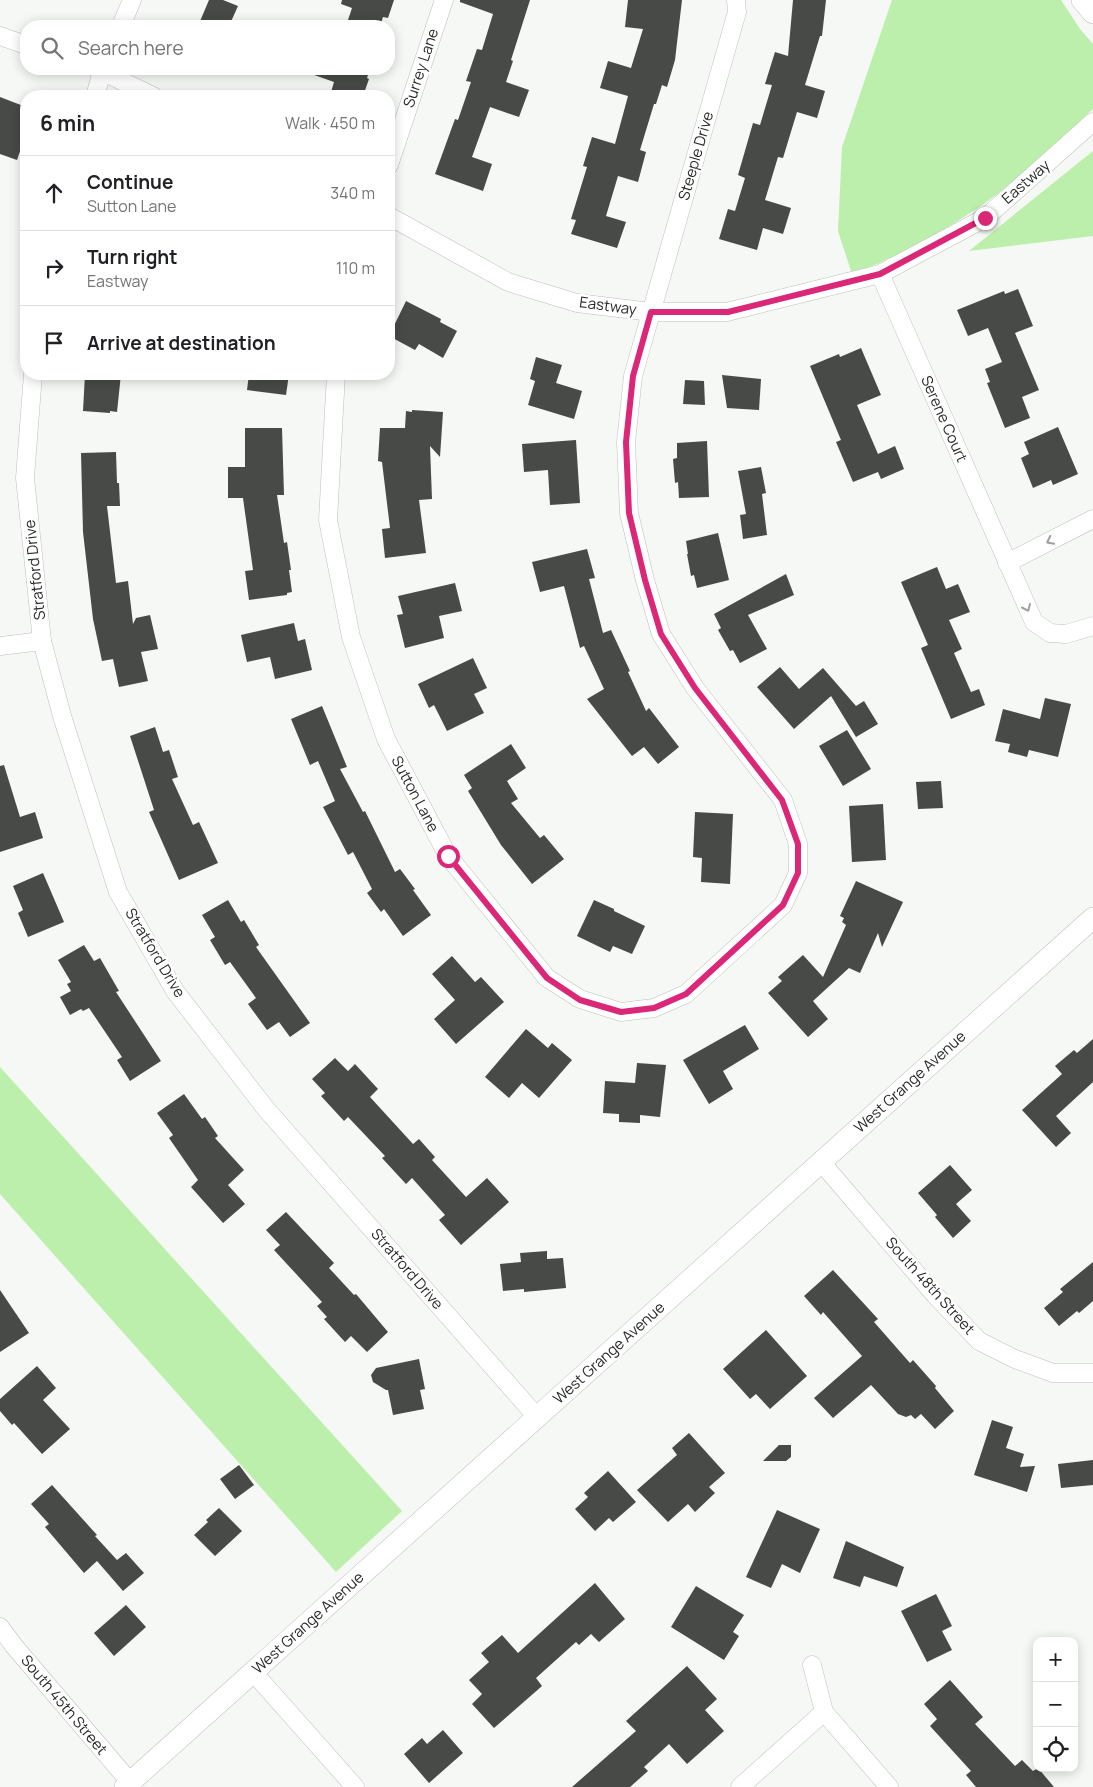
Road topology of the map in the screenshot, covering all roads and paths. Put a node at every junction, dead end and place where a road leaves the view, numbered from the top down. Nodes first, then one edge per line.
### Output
1 (132, 0) edge
2 (444, 0) edge
3 (736, 0) edge
4 (1082, 0) edge
5 (1093, 13) edge
6 (124, 20) edge
7 (0, 36) edge
8 (20, 43) edge
9 (99, 75) edge
10 (112, 75) edge
11 (96, 90) edge
12 (141, 90) edge
13 (1093, 122) edge
14 (395, 147) edge
15 (395, 219) edge
16 (880, 274) junction
17 (651, 312) junction
18 (33, 380) edge
19 (336, 380) edge
20 (1093, 519) edge
21 (1007, 563) junction
22 (1093, 626) edge
23 (42, 642) junction
24 (0, 646) edge
25 (1093, 918) edge
26 (821, 1162) junction
27 (1093, 1373) edge
28 (537, 1417) junction
29 (0, 1626) edge
30 (812, 1665) dead end
31 (253, 1672) junction
32 (824, 1712) junction
33 (128, 1785) edge
34 (355, 1787) edge
35 (740, 1787) edge
36 (890, 1787) edge

1 - 6 street
2 - 14 street, Surrey Lane
3 - 17 street, Steeple Drive
4 - 5 street
7 - 8 street
9 - 11 street
10 - 12 street
13 - 16 street, Eastway
15 - 17 street, Eastway
16 - 17 street, Eastway
16 - 21 street, Serene Court
17 - 19 street, Sutton Lane
18 - 23 street, Stratford Drive
20 -> 21 street
21 -> 22 street, Serene Court
23 - 24 street
23 - 28 street, Stratford Drive
25 - 26 street, West Grange Avenue
26 - 27 street, South 48th Street
26 - 28 street, West Grange Avenue
28 - 31 street, West Grange Avenue
29 - 33 street, South 45th Street
30 - 32 street
31 - 33 street, West Grange Avenue
31 - 34 street
32 - 35 street
32 - 36 street

